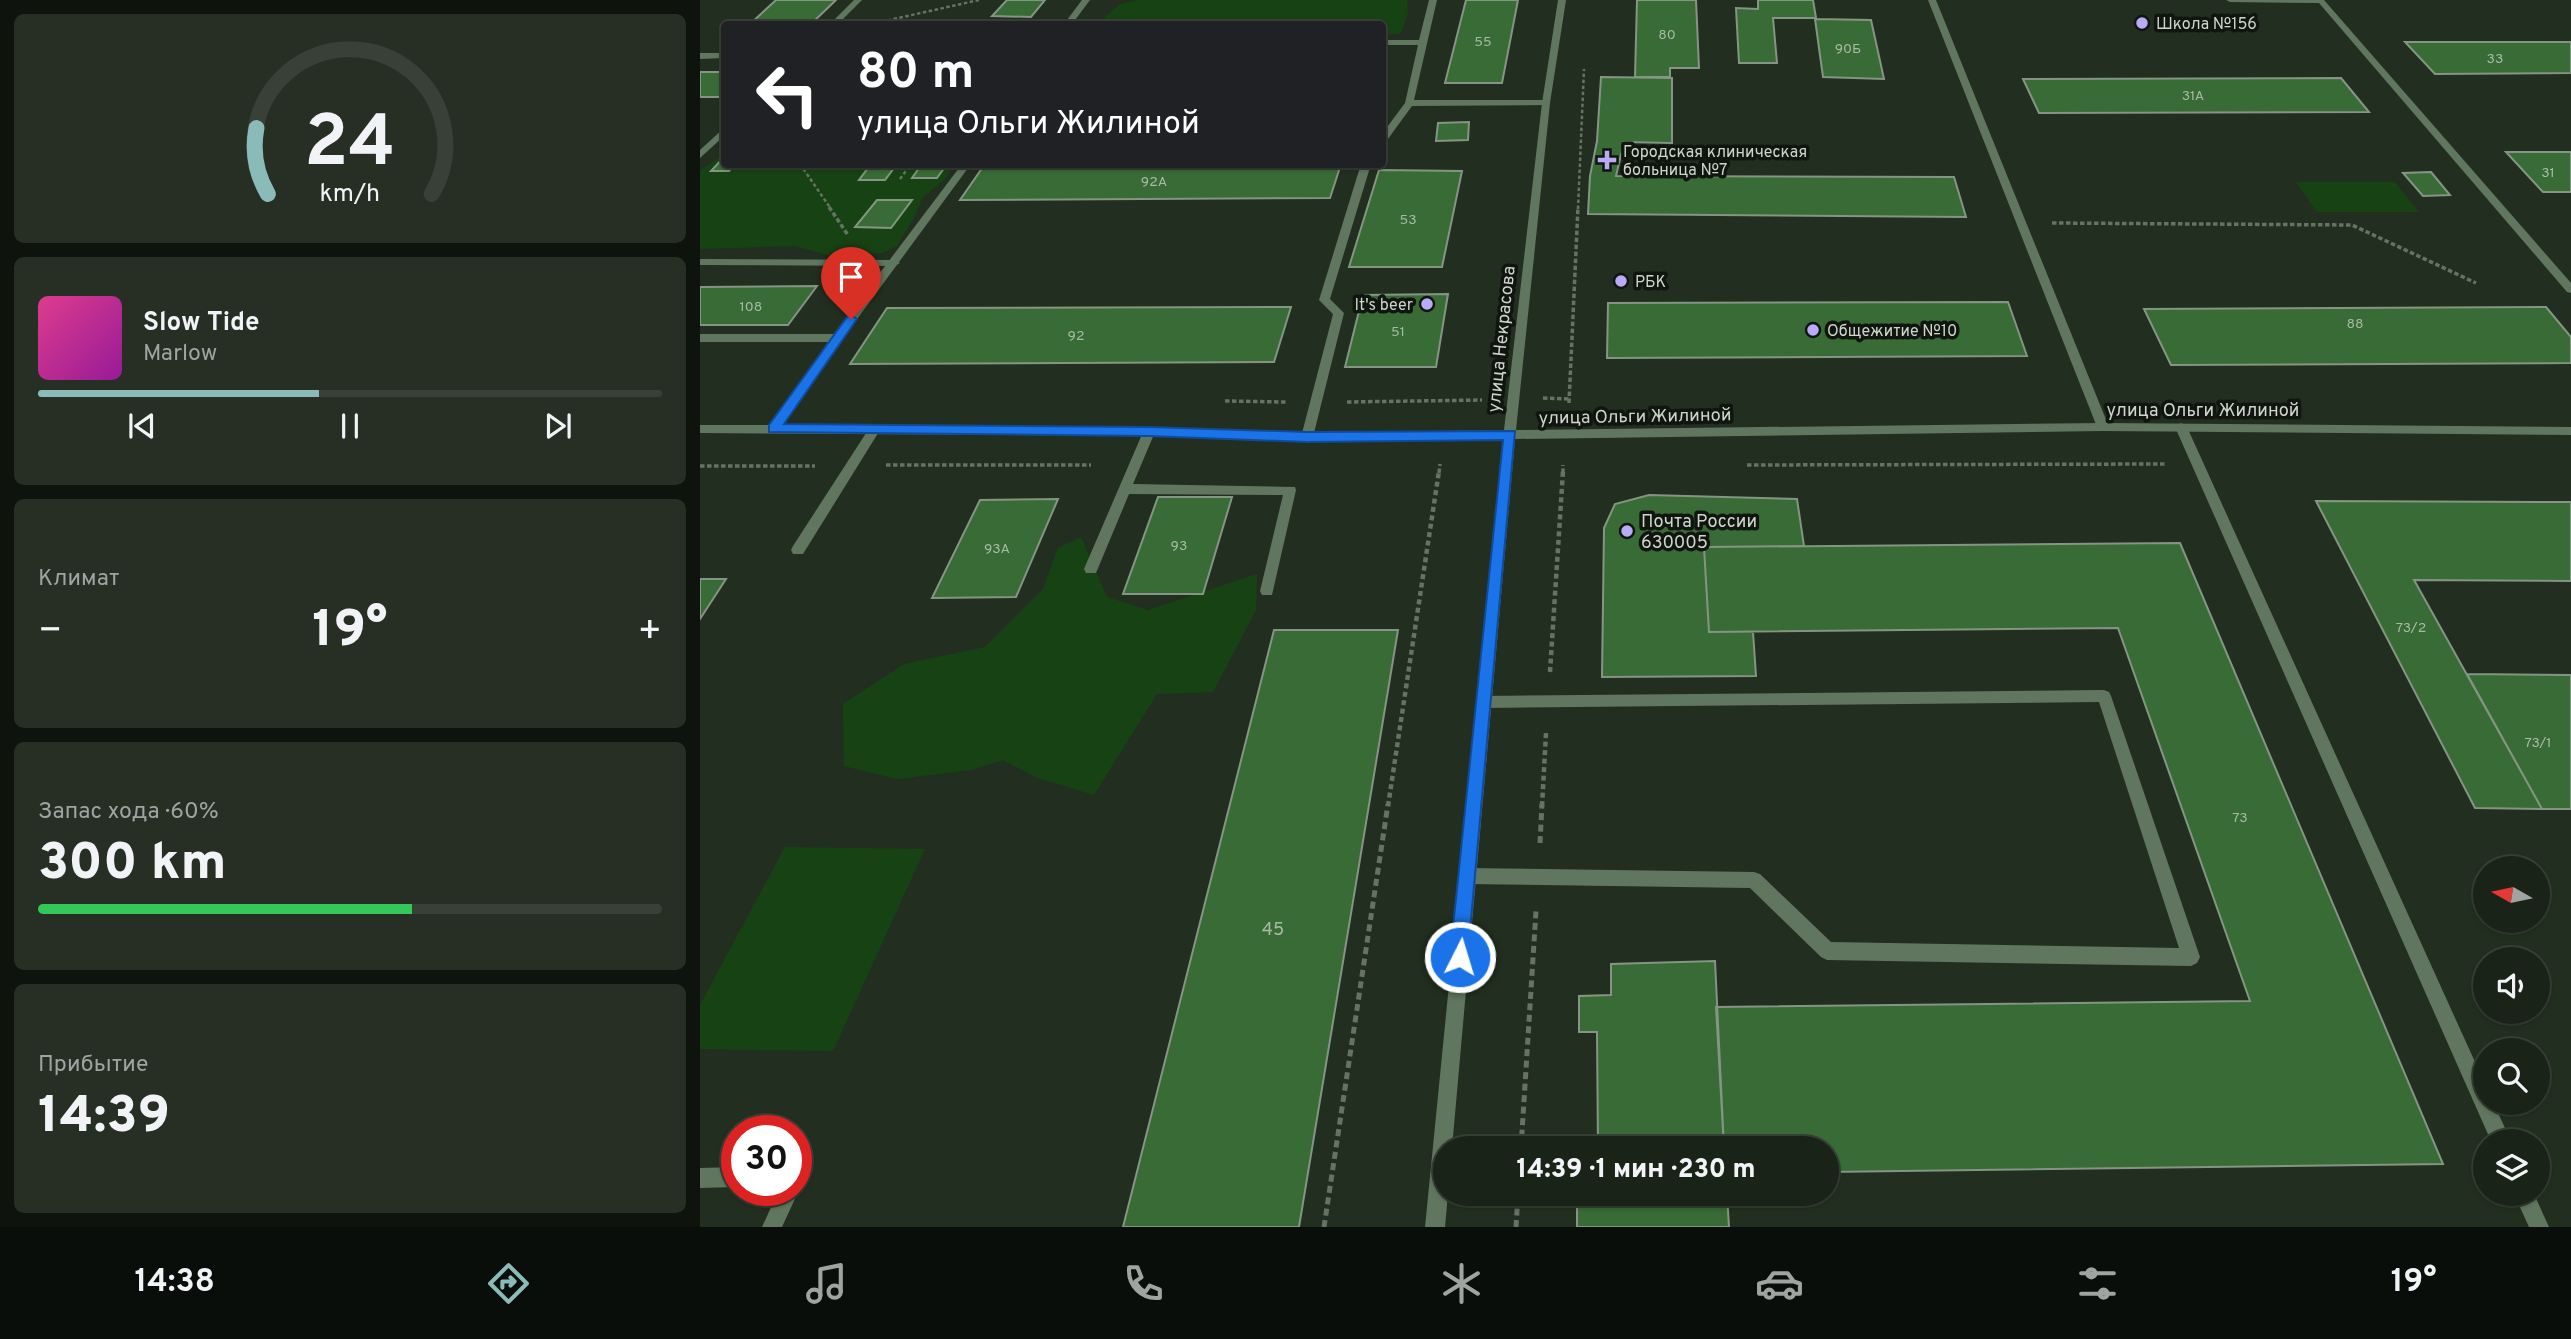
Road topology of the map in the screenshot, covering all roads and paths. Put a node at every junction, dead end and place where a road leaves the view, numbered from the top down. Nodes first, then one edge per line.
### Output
1 (858, 0) edge
2 (979, 0) edge
3 (1086, 0) edge
4 (1433, 0) edge
5 (1562, 0) edge
6 (1932, 0) edge
7 (2230, 0) edge
8 (2320, 0) edge
9 (837, 21) edge
10 (884, 21) edge
11 (1070, 21) edge
12 (1423, 42) junction
13 (1386, 43) edge
14 (700, 56) edge
15 (721, 56) edge
16 (1409, 103) junction
17 (1546, 103) junction
18 (721, 134) edge
19 (1386, 135) edge
20 (700, 155) edge
21 (803, 168) edge
22 (908, 168) edge
23 (964, 168) edge
24 (1365, 168) edge
25 (2480, 169) dead end
26 (2467, 170) junction
27 (900, 179) dead end
28 (2021, 223) junction
29 (700, 262) edge
30 (876, 263) junction
31 (895, 263) junction
32 (2476, 283) dead end
33 (2571, 290) edge
34 (700, 338) edge
35 (836, 338) junction
36 (1452, 402) dead end
37 (2103, 427) junction
38 (2181, 427) junction
39 (700, 429) edge
40 (774, 429) junction
41 (874, 430) junction
42 (2571, 431) edge
43 (1149, 432) junction
44 (1510, 435) junction
45 (1445, 436) junction
46 (1307, 437) junction
47 (2197, 464) junction
48 (1576, 465) dead end
49 (1742, 465) dead end
50 (1125, 489) junction
51 (798, 550) dead end
52 (1091, 569) dead end
53 (1267, 590) dead end
54 (1484, 702) junction
55 (1548, 702) junction
56 (1468, 876) junction
57 (1538, 877) junction
58 (2496, 1129) edge
59 (1522, 1136) edge
60 (721, 1177) edge
61 (700, 1178) edge
62 (782, 1206) edge
63 (1517, 1206) edge
64 (2529, 1206) edge
65 (772, 1227) edge
66 (1324, 1227) edge
67 (1435, 1227) edge
68 (1516, 1227) edge
69 (2539, 1227) edge

1 - 9 street
2 - 10 path
3 - 11 street
4 - 12 street
5 - 17 street, улица Некрасова
6 - 28 street
7 - 8 street
8 - 26 street
12 - 13 street
12 - 16 street
14 - 15 street
16 - 17 street
16 - 19 street
17 - 44 street, улица Некрасова
18 - 20 street
21 - 30 path
22 - 27 path
23 - 31 street
24 - 46 street
25 - 26 street
26 - 33 street
28 - 32 path
28 - 37 street
29 - 30 street
30 - 31 street
31 - 35 street
34 - 35 street
35 - 40 street
36 - 45 path
37 - 38 street, улица Ольги Жилиной
37 - 44 street, улица Ольги Жилиной
38 - 42 street, улица Ольги Жилиной
38 - 47 street
39 - 40 street, улица Ольги Жилиной
40 - 41 street, улица Ольги Жилиной
41 - 43 street, улица Ольги Жилиной
41 - 51 street
43 - 46 street, улица Ольги Жилиной
43 - 50 street
44 - 45 street, улица Ольги Жилиной
44 - 54 street, улица Некрасова
45 - 46 street, улица Ольги Жилиной
45 - 66 path
47 - 49 path
47 - 58 street
48 - 55 path
50 - 52 street
50 - 53 street
54 - 55 street
54 - 56 street, улица Некрасова
55 - 57 path
55 - 57 street
56 - 57 street
56 - 67 street, улица Некрасова
57 - 59 path
60 - 61 street
62 - 65 street
63 - 68 path
64 - 69 street

